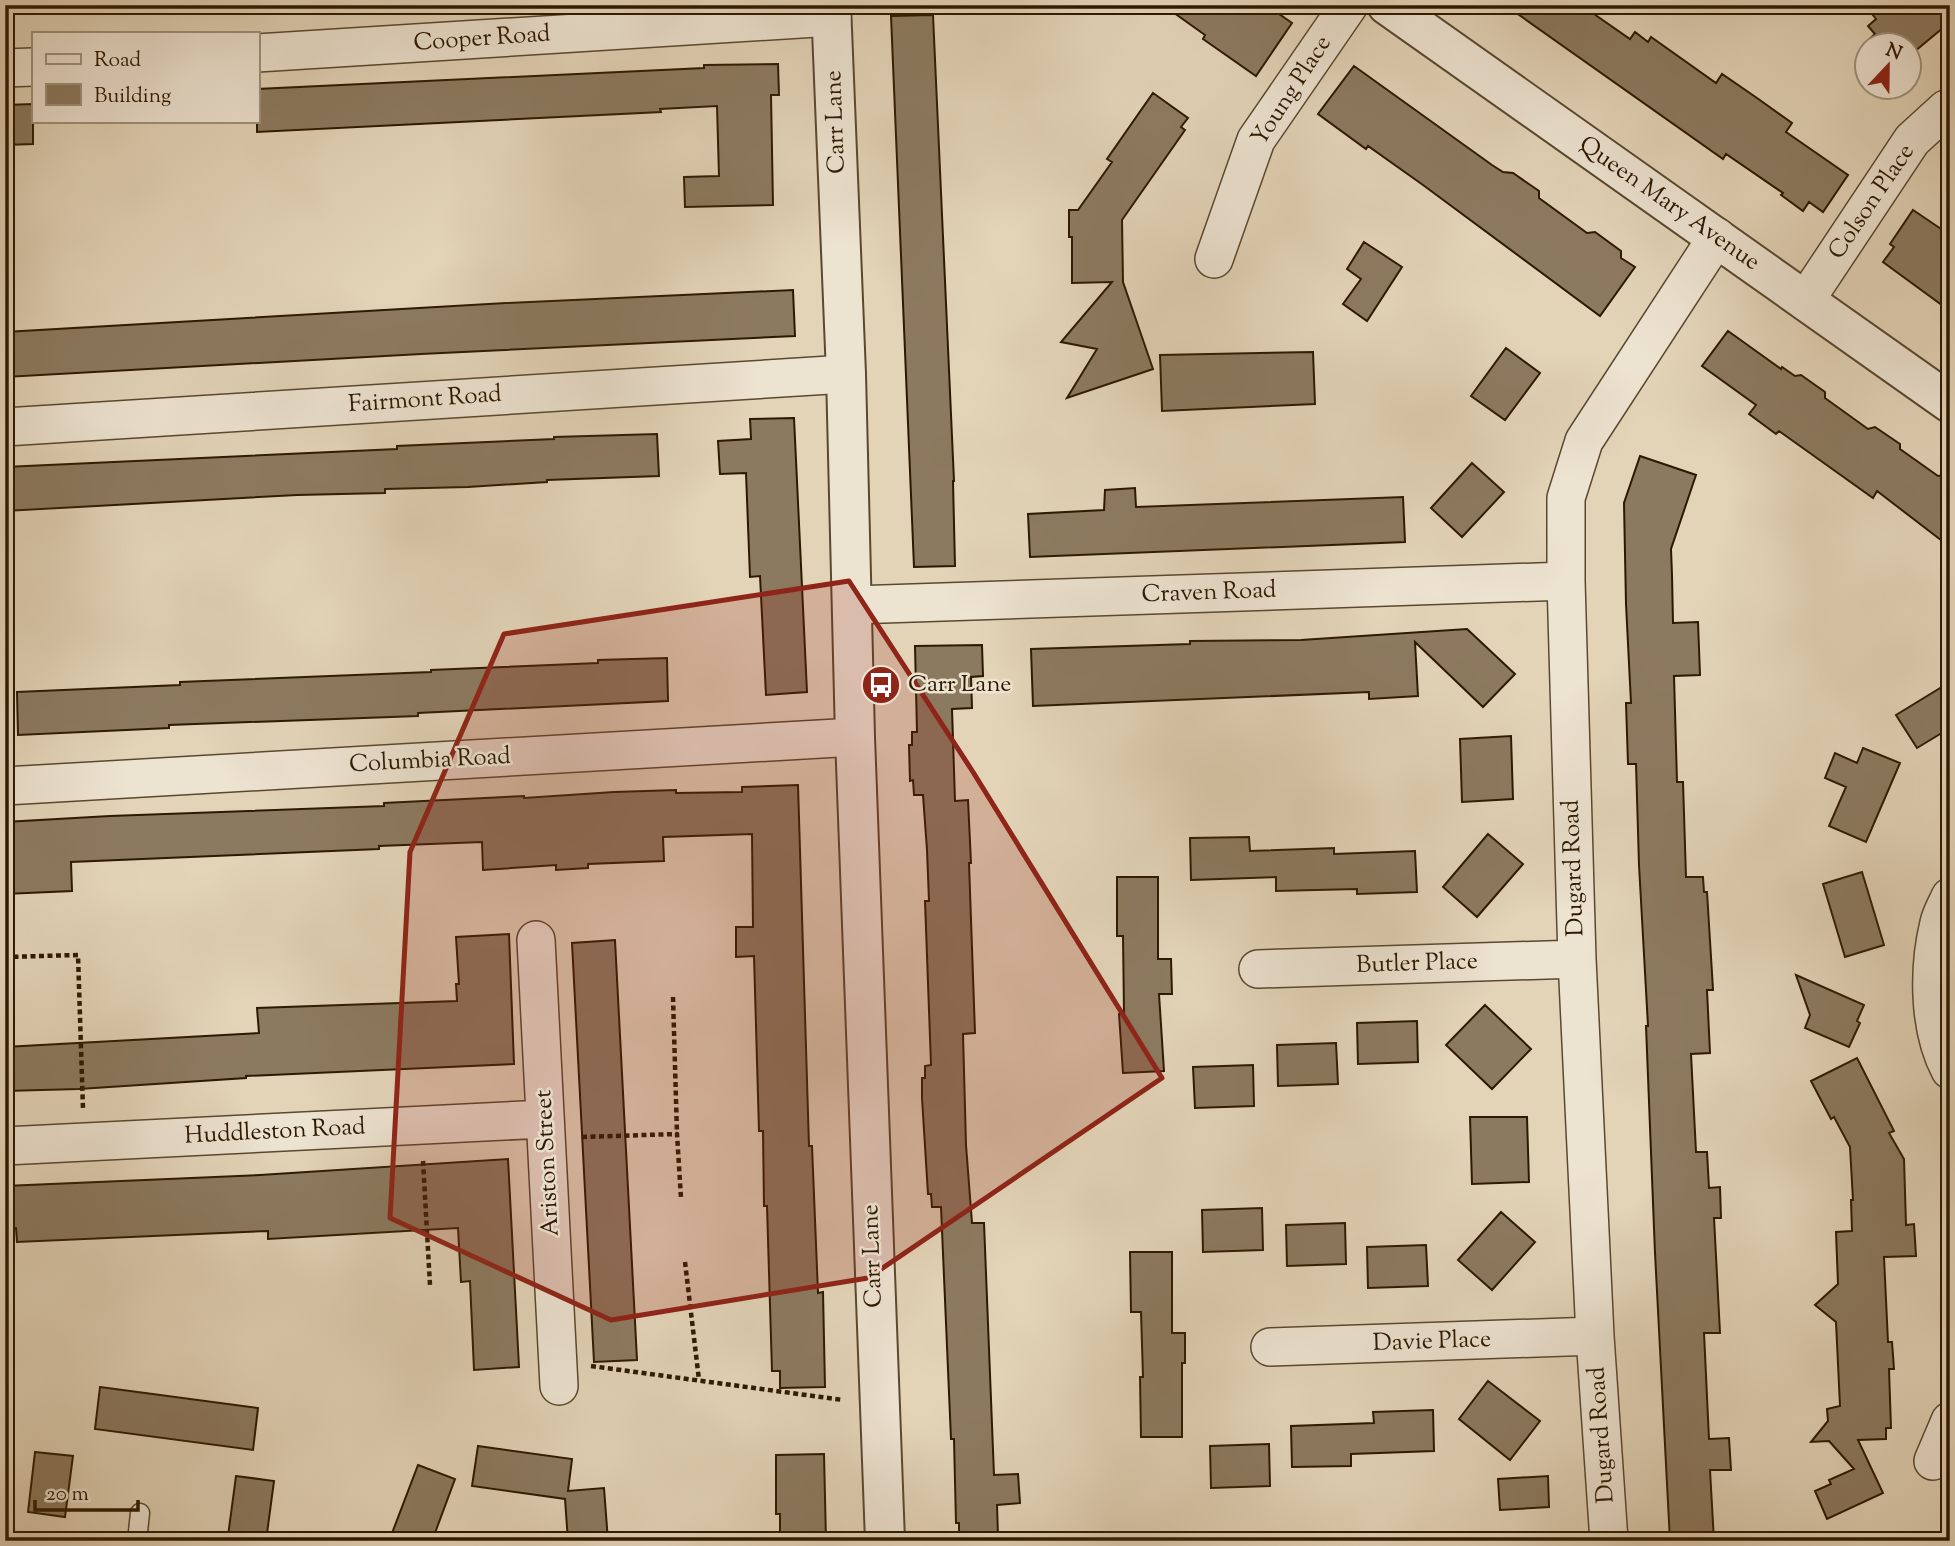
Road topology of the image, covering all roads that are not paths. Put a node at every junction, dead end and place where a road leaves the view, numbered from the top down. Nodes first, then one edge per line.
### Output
1 (1349, 5) edge
2 (1387, 5) edge
3 (831, 11) edge
4 (259, 53) edge
5 (32, 67) edge
6 (5, 68) edge
7 (1946, 109) dead end
8 (1717, 237) junction
9 (1214, 259) dead end
10 (1805, 301) junction
11 (846, 374) junction
12 (1950, 403) edge
13 (5, 427) edge
14 (1566, 581) junction
15 (853, 605) junction
16 (855, 737) junction
17 (5, 786) edge
18 (1950, 897) edge
19 (536, 940) dead end
20 (1577, 959) junction
21 (1258, 969) dead end
22 (1950, 1070) edge
23 (546, 1129) junction
24 (5, 1146) edge
25 (1595, 1336) junction
26 (1270, 1347) dead end
27 (559, 1374) road end
28 (1950, 1421) edge
29 (1933, 1461) dead end
30 (140, 1513) dead end
31 (137, 1541) edge
32 (884, 1541) edge
33 (1609, 1541) edge

1 - 9 street, Young Place
2 - 8 street, Queen Mary Avenue
3 - 4 street, Cooper Road
3 - 11 street, Carr Lane
5 - 6 street
7 - 10 street, Colson Place
8 - 10 street, Queen Mary Avenue
8 - 14 street, Dugard Road
10 - 12 street, Queen Mary Avenue
11 - 13 street, Fairmont Road
11 - 15 street, Carr Lane
14 - 15 street, Craven Road
14 - 20 street, Dugard Road
15 - 16 street, Carr Lane
16 - 17 street, Columbia Road
16 - 32 street, Carr Lane
18 - 22 street
19 - 23 street, Ariston Street
20 - 21 street, Butler Place
20 - 25 street, Dugard Road
23 - 24 street, Huddleston Road
23 - 27 street, Ariston Street
25 - 26 street, Davie Place
25 - 33 street, Dugard Road
28 - 29 street
30 - 31 lane

